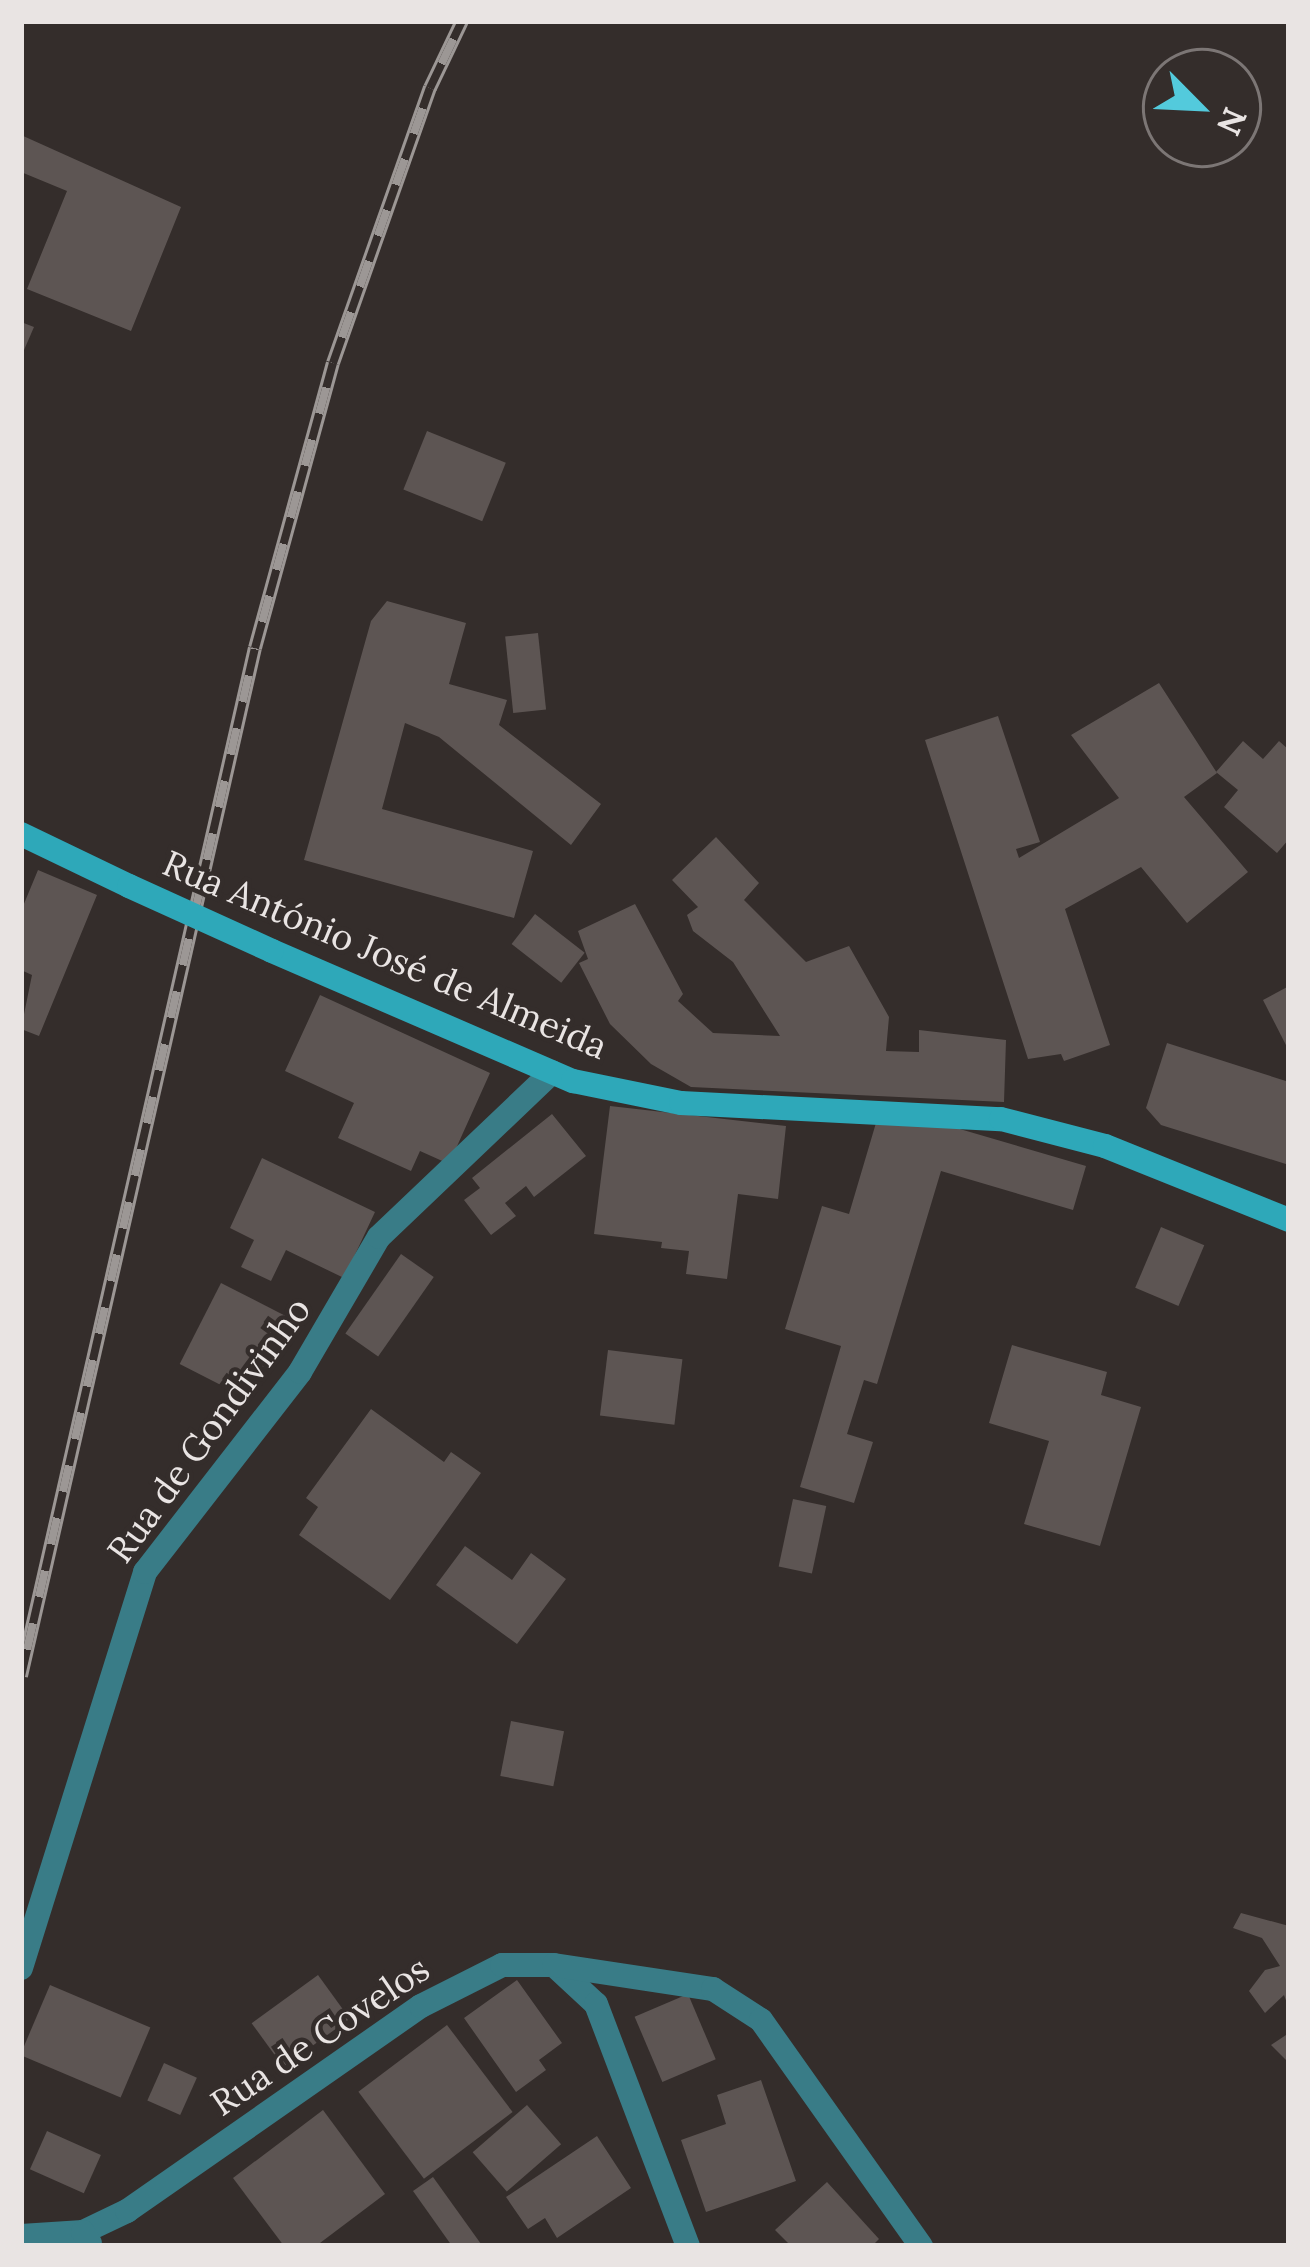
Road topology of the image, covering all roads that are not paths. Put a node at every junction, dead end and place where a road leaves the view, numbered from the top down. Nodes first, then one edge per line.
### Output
1 (21, 834) edge
2 (551, 1072) junction
3 (1289, 1220) edge
4 (554, 1965) junction
5 (21, 1968) edge
6 (21, 2236) edge
7 (88, 2239) edge
8 (688, 2246) edge
9 (921, 2246) edge

1 - 2 main road, Rua António José de Almeida, bridge
2 - 3 main road, Rua António José de Almeida
2 - 5 street, Rua de Gondivinho
4 - 7 street, Rua de Covelos
4 - 8 street
4 - 9 street, Rua de Covelos
6 - 7 street

